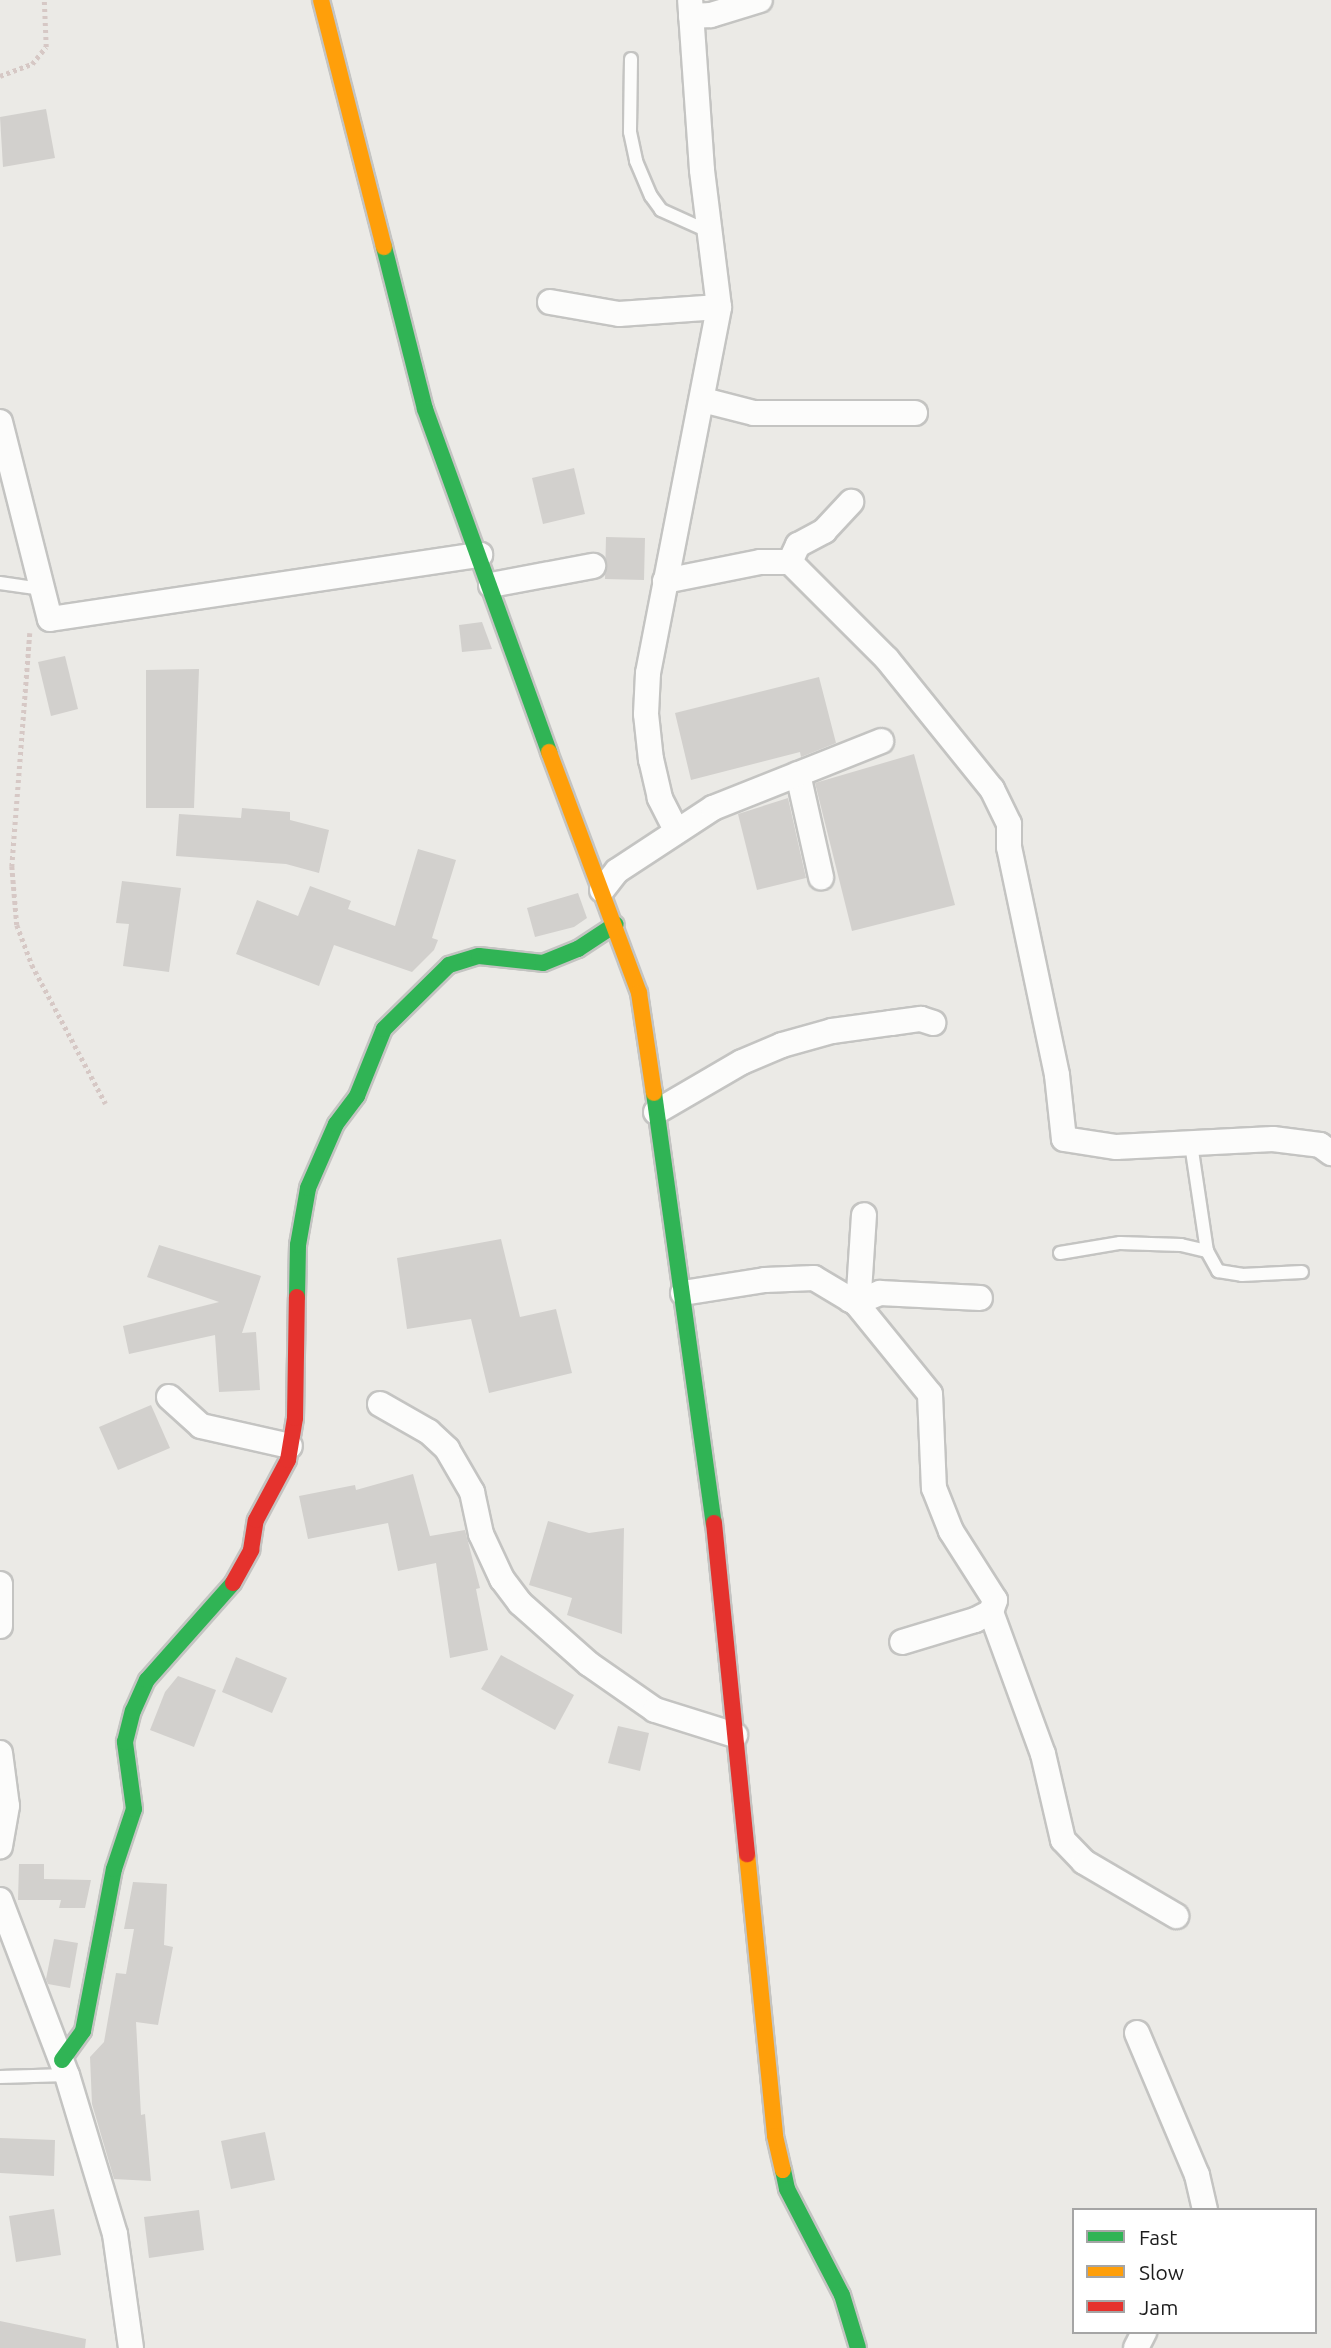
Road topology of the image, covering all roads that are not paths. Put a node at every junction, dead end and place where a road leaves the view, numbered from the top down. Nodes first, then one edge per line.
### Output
1 (321, 0) edge
2 (760, 0) edge
3 (691, 8) edge
4 (631, 58) dead end
5 (711, 232) junction
6 (550, 302) dead end
7 (719, 307) junction
8 (703, 400) junction
9 (915, 413) dead end
10 (0, 422) edge
11 (851, 502) dead end
12 (480, 555) junction
13 (790, 562) junction
14 (593, 566) dead end
15 (665, 581) junction
16 (0, 583) edge
17 (491, 585) junction
18 (41, 589) junction
19 (881, 741) dead end
20 (798, 774) junction
21 (676, 830) junction
22 (821, 877) dead end
23 (602, 890) junction
24 (615, 924) junction
25 (933, 1023) dead end
26 (656, 1112) junction
27 (1191, 1144) junction
28 (1331, 1153) edge
29 (864, 1215) dead end
30 (1208, 1251) junction
31 (1060, 1253) dead end
32 (1301, 1272) dead end
33 (683, 1293) junction
34 (980, 1298) dead end
35 (853, 1302) junction
36 (169, 1397) dead end
37 (380, 1404) dead end
38 (290, 1446) junction
39 (0, 1584) edge
40 (991, 1612) junction
41 (0, 1626) edge
42 (902, 1642) dead end
43 (735, 1735) junction
44 (0, 1753) edge
45 (0, 1846) edge
46 (0, 1900) edge
47 (1176, 1916) dead end
48 (1137, 2033) dead end
49 (65, 2068) junction
50 (0, 2077) edge
51 (1205, 2208) edge
52 (131, 2348) edge
53 (858, 2348) edge

1 - 12 street
2 - 3 street
3 - 5 street
4 - 5 lane
5 - 7 street
6 - 7 street
7 - 8 street
8 - 9 street
8 - 15 street
10 - 18 street
11 - 13 street
12 - 17 street
12 - 18 street
13 - 15 street
13 - 27 street
14 - 17 street
15 - 21 street
16 - 18 lane
17 - 23 street
19 - 20 street
20 - 21 street
20 - 22 street
21 - 23 street
23 - 24 street
24 - 26 street
24 - 38 street
25 - 26 street
26 - 33 street
27 - 28 street
27 - 30 lane
29 - 35 street
30 - 31 lane
30 - 32 lane
33 - 35 street
33 - 43 street
34 - 35 street
35 - 40 street
36 - 38 street
37 - 43 street
38 - 49 street
39 - 41 street
40 - 42 street
40 - 47 street
43 - 53 street
44 - 45 street
46 - 49 street
48 - 51 street
49 - 50 lane
49 - 52 street

